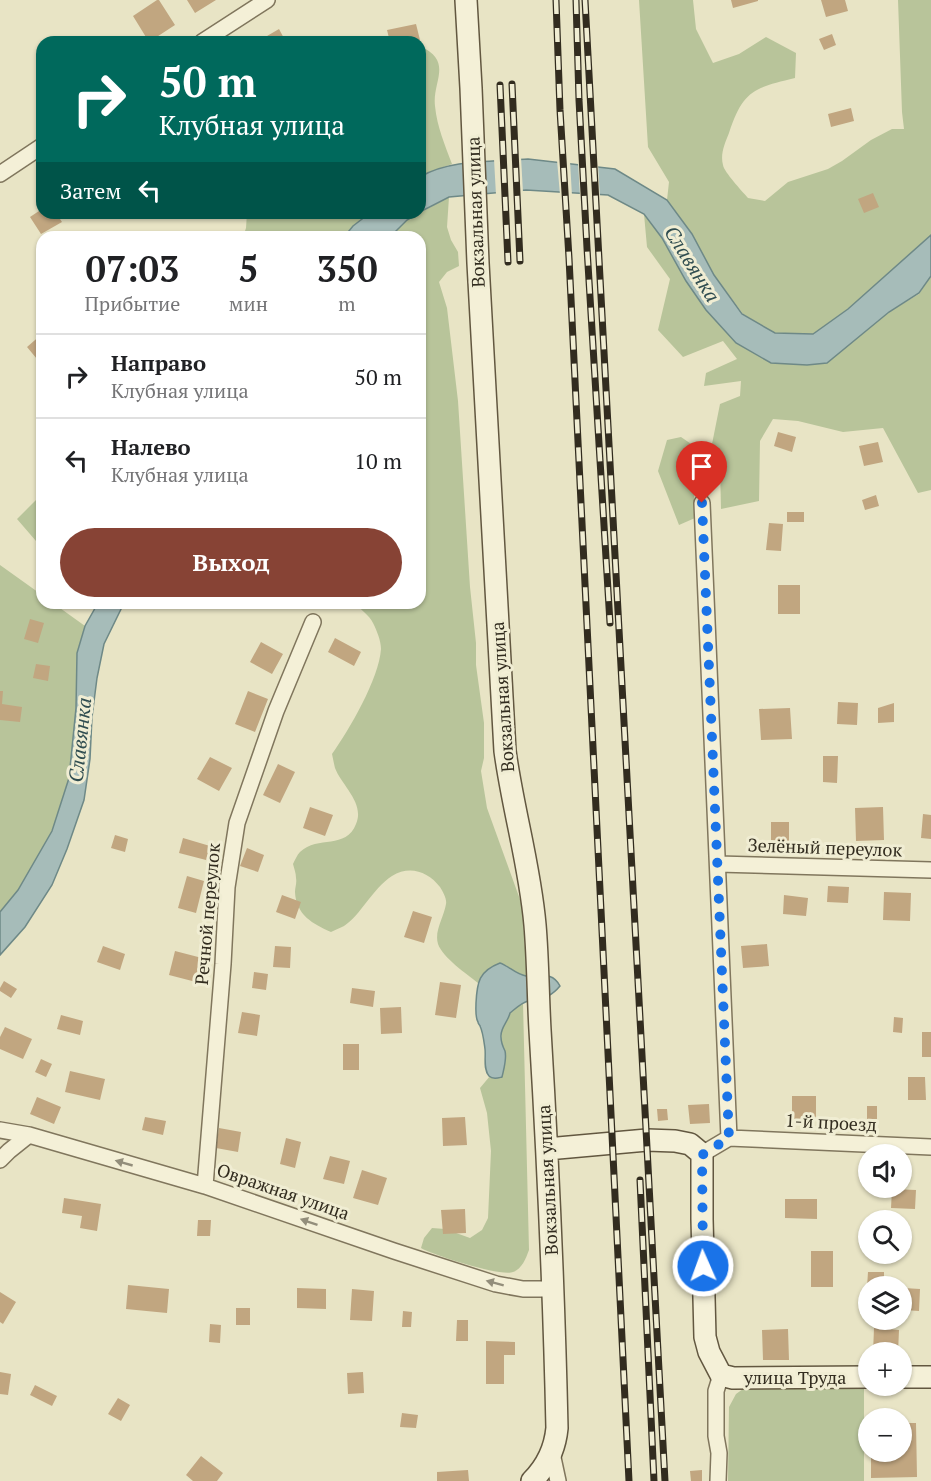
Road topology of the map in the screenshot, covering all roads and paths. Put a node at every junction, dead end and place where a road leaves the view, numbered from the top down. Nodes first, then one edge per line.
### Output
1 (267, 0) edge
2 (466, 0) edge
3 (211, 36) edge
4 (36, 150) edge
5 (0, 174) edge
6 (702, 503) dead end
7 (313, 622) dead end
8 (718, 864) junction
9 (931, 870) edge
10 (0, 1130) edge
11 (29, 1135) junction
12 (729, 1138) junction
13 (931, 1147) edge
14 (547, 1149) junction
15 (702, 1155) junction
16 (0, 1160) edge
17 (205, 1186) junction
18 (552, 1289) junction
19 (721, 1375) junction
20 (858, 1377) edge
21 (912, 1377) edge
22 (931, 1377) edge
23 (552, 1453) junction
24 (532, 1481) edge
25 (558, 1481) edge
26 (717, 1481) edge

1 - 3 street
2 - 14 street, Вокзальная улица
4 - 5 street
6 - 8 street
7 - 17 street, Речной переулок
8 - 9 street, Зелёный переулок
8 - 12 street
10 - 11 street, Овражная улица
11 - 16 street
17 -> 11 street, Овражная улица
12 - 13 street, 1-й проезд
12 - 15 street
14 - 15 street
14 - 18 street, Вокзальная улица
15 - 19 street
18 -> 17 street, Овражная улица
18 - 23 street, Вокзальная улица
19 - 20 street, улица Труда
19 - 26 street
21 - 22 street
23 - 24 street
23 - 25 street

